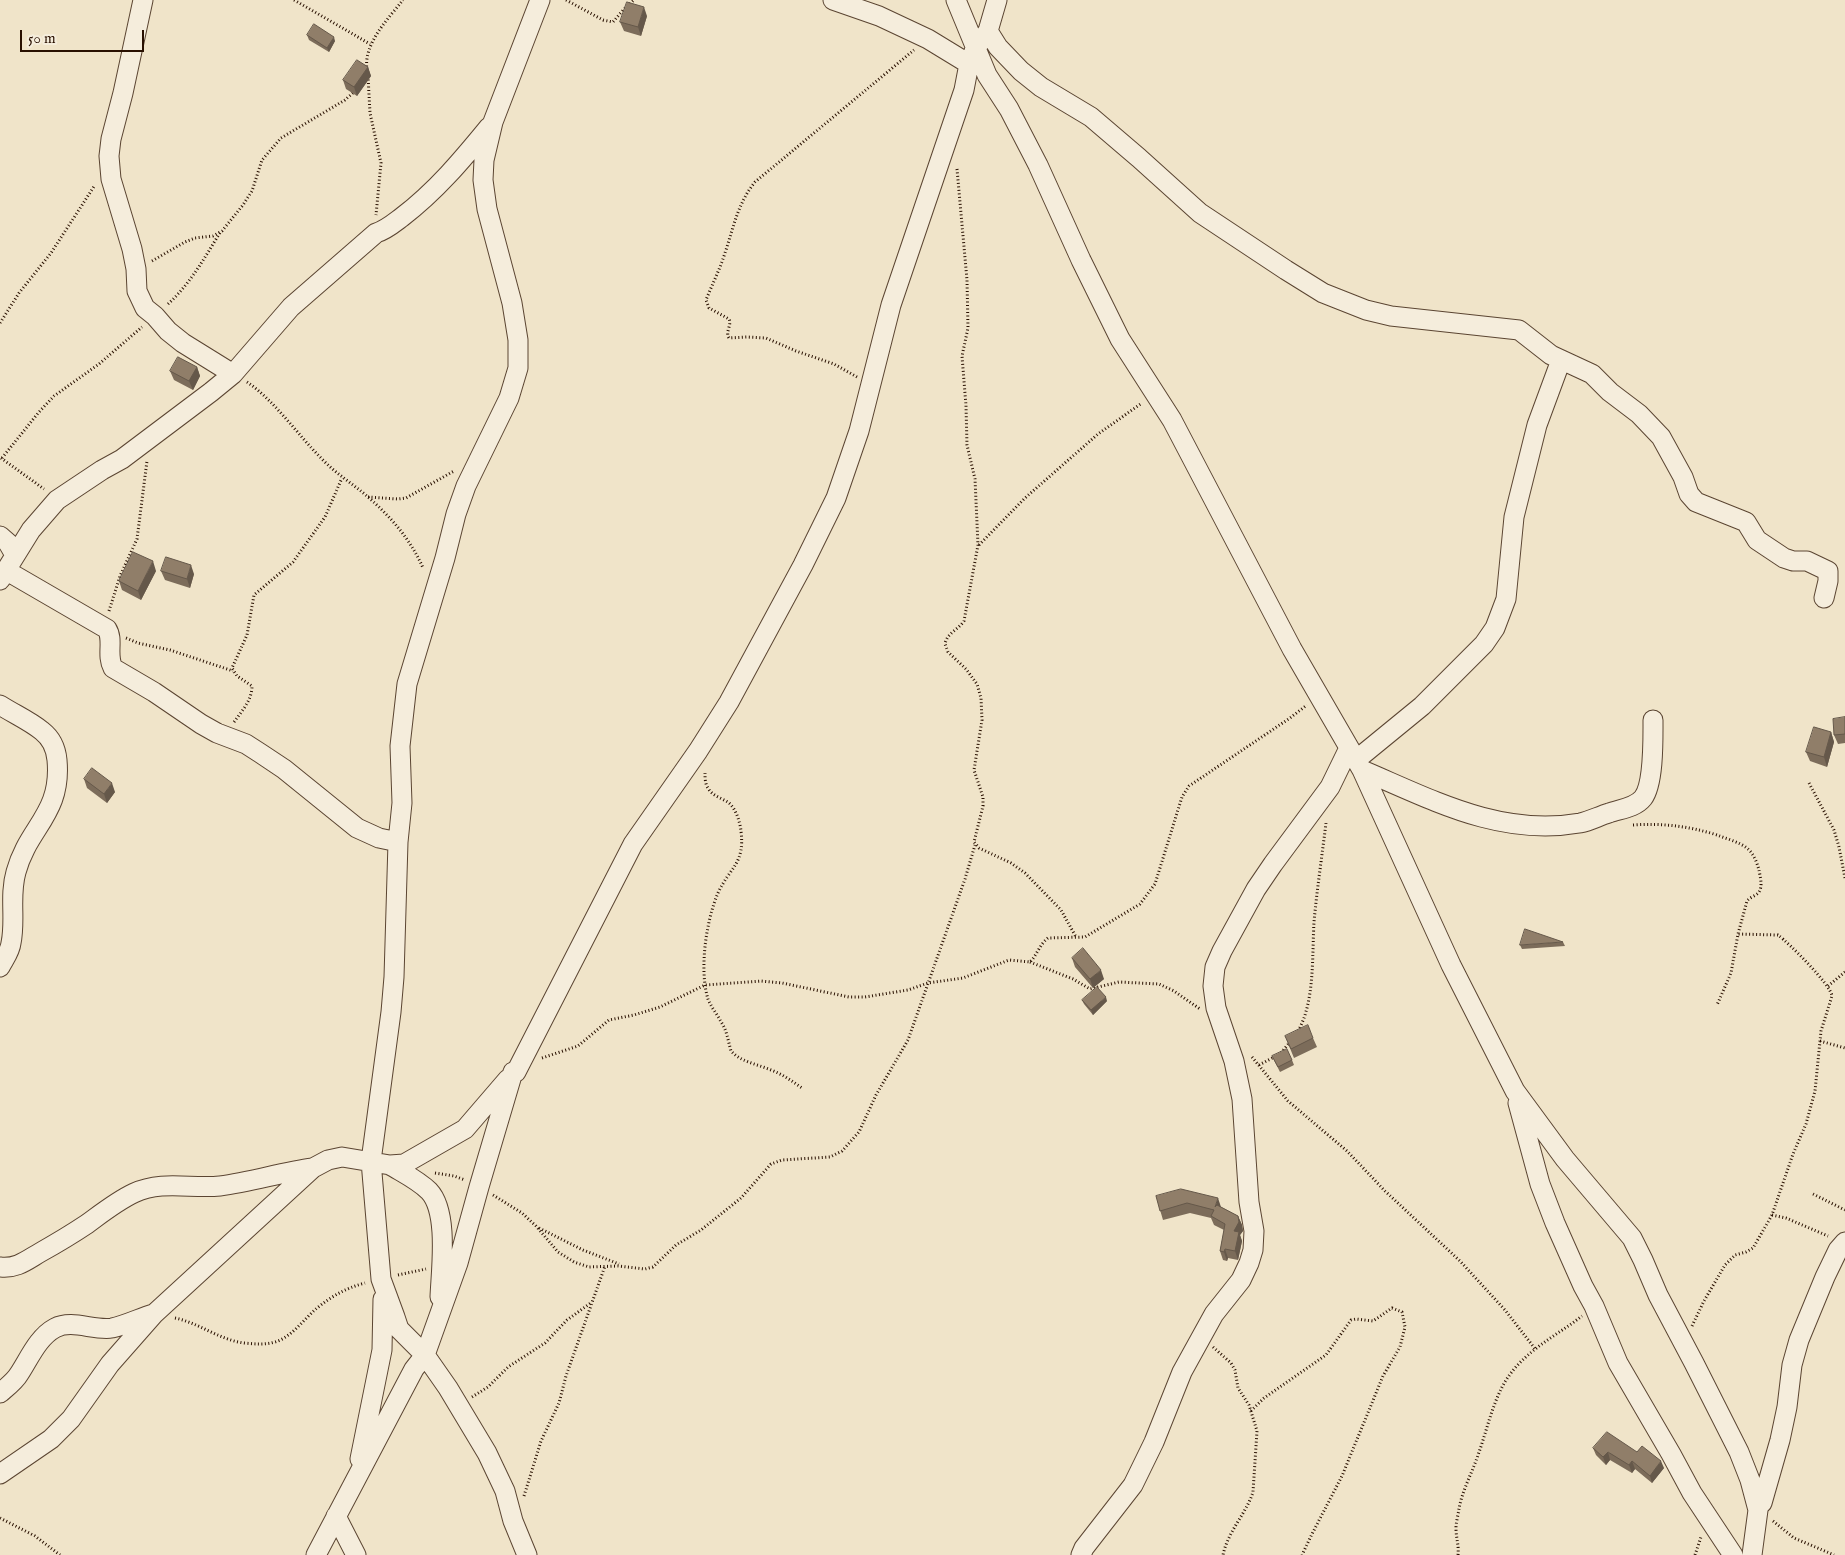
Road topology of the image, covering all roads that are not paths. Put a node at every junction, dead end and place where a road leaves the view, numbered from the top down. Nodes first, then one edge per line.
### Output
1 (143, 0) edge
2 (540, 0) edge
3 (833, 0) edge
4 (956, 0) edge
5 (997, 0) edge
6 (988, 31) junction
7 (972, 57) junction
8 (493, 122) junction
9 (1560, 360) junction
10 (233, 374) junction
11 (0, 536) edge
12 (7, 569) edge
13 (1824, 598) dead end
14 (0, 706) edge
15 (1653, 720) dead end
16 (1356, 760) junction
17 (398, 842) junction
18 (0, 967) edge
19 (517, 1067) junction
20 (1515, 1092) junction
21 (371, 1161) junction
22 (397, 1164) junction
23 (313, 1168) junction
24 (1844, 1242) edge
25 (0, 1267) edge
26 (382, 1282) junction
27 (440, 1312) junction
28 (154, 1314) junction
29 (425, 1355) junction
30 (0, 1393) edge
31 (0, 1474) edge
32 (355, 1481) junction
33 (1758, 1508) junction
34 (336, 1516) junction
35 (316, 1555) edge
36 (356, 1555) edge
37 (527, 1555) edge
38 (1081, 1555) edge
39 (1733, 1555) edge
40 (1752, 1555) edge

1 - 10 street
2 - 8 street
3 - 7 street
4 - 7 street
5 - 6 street
6 - 7 street
6 - 9 street
7 - 16 street
7 - 19 street
8 - 10 street
8 - 17 street
9 - 13 street
9 - 16 street
10 - 12 street
11 - 12 street
12 - 17 street
14 - 18 street
15 - 16 street
16 - 20 street
16 - 38 street
17 - 21 street
19 - 22 street
19 - 27 street
20 - 33 street
20 - 39 street
21 - 22 street
21 - 23 street
21 - 26 street
22 - 27 street
23 - 25 street
23 - 28 street
24 - 33 street
26 - 29 street
26 - 32 street
27 - 29 street
28 - 30 street
28 - 31 street
29 - 32 street
29 - 37 street
32 - 34 street
33 - 40 street
34 - 35 street
34 - 36 street

